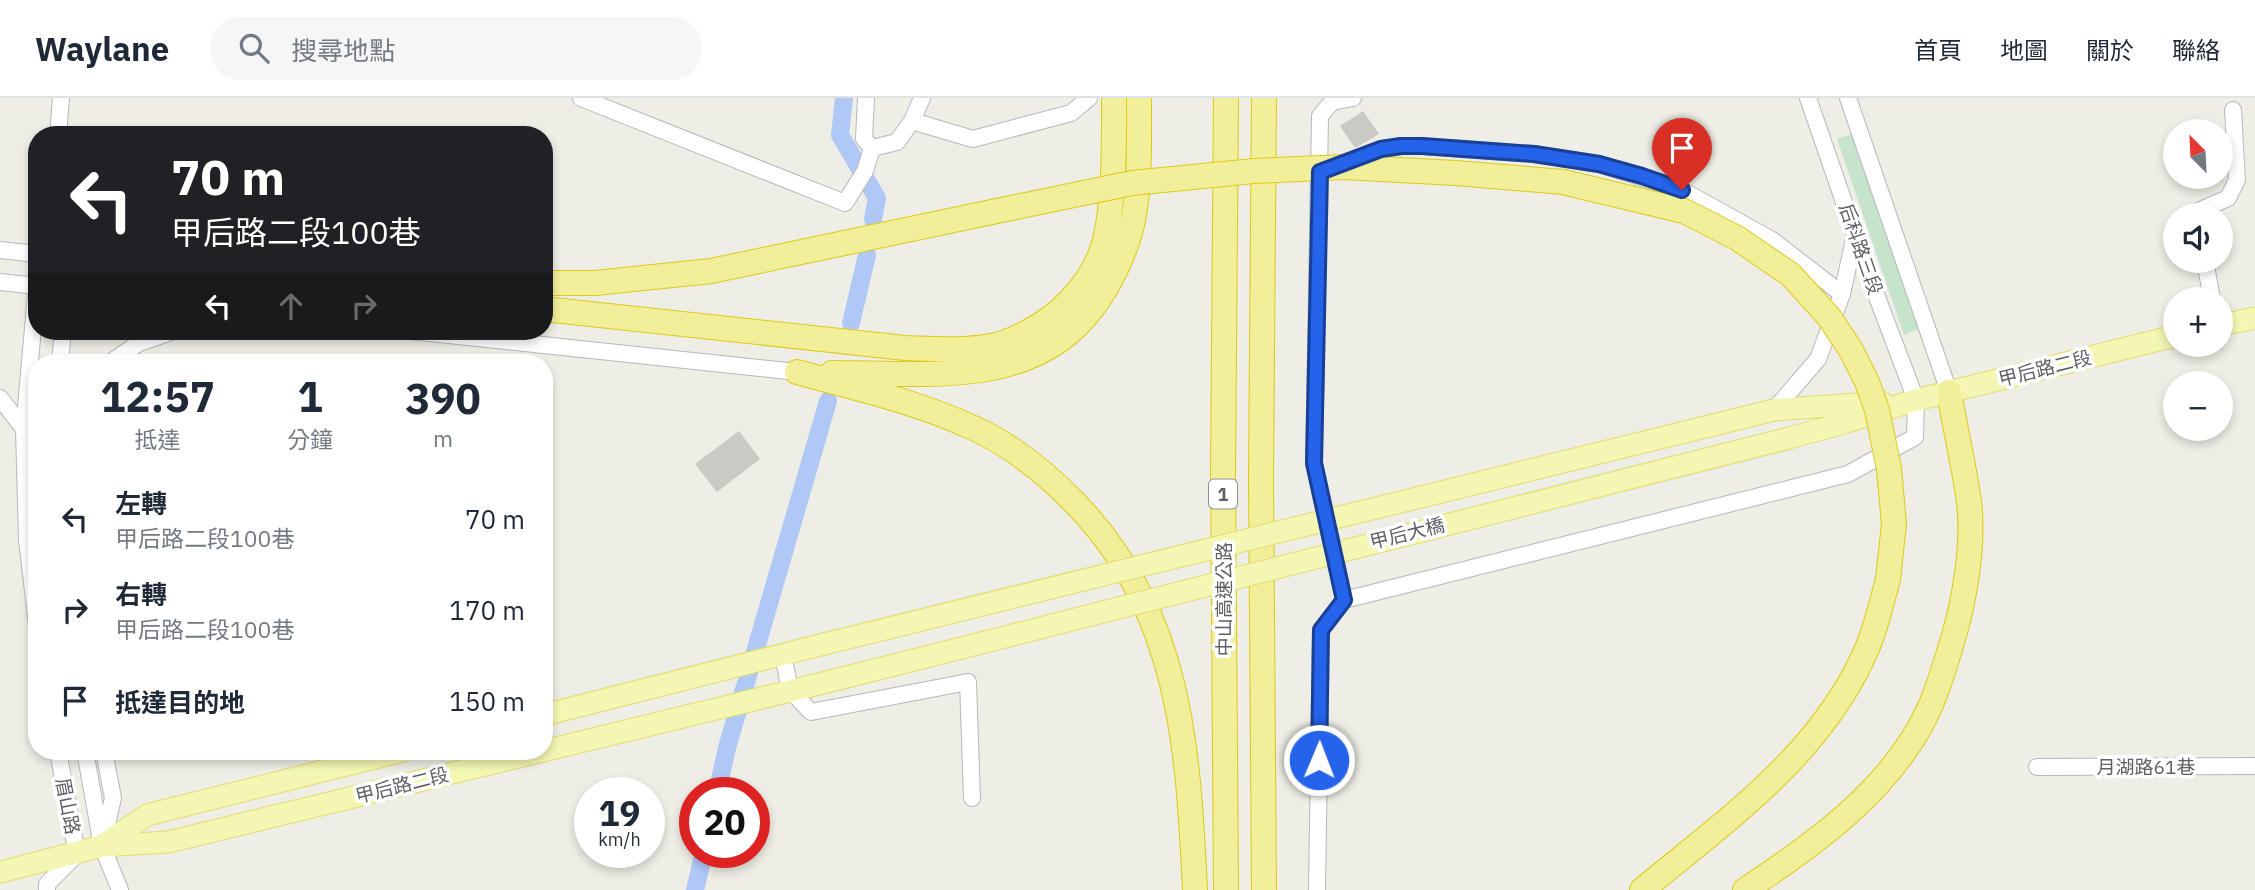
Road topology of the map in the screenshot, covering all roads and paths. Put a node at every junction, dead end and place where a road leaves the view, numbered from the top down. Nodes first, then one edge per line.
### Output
1 (61, 98) edge
2 (581, 98) edge
3 (866, 98) edge
4 (922, 98) edge
5 (1089, 98) edge
6 (1114, 98) edge
7 (1139, 98) edge
8 (1226, 98) edge
9 (1264, 98) edge
10 (1353, 98) edge
11 (1808, 98) edge
12 (1848, 98) edge
13 (2233, 110) dead end
14 (912, 121) junction
15 (59, 126) edge
16 (872, 148) junction
17 (1320, 172) junction
18 (2217, 203) edge
19 (1855, 233) junction
20 (0, 250) edge
21 (28, 253) edge
22 (0, 282) edge
23 (553, 283) edge
24 (28, 284) edge
25 (1842, 294) junction
26 (553, 310) edge
27 (2255, 318) edge
28 (2233, 323) edge
29 (2163, 339) edge
30 (148, 340) edge
31 (496, 340) edge
32 (123, 354) edge
33 (797, 372) junction
34 (28, 381) edge
35 (1949, 392) junction
36 (0, 398) edge
37 (1916, 400) junction
38 (1774, 410) junction
39 (24, 429) junction
40 (1788, 438) joint
41 (28, 548) edge
42 (1344, 600) junction
43 (783, 655) junction
44 (823, 683) joint
45 (790, 690) junction
46 (553, 713) edge
47 (553, 748) edge
48 (60, 760) edge
49 (87, 760) edge
50 (106, 760) edge
51 (366, 760) edge
52 (504, 760) edge
53 (2255, 766) edge
54 (2037, 767) dead end
55 (972, 798) dead end
56 (102, 846) junction
57 (77, 854) junction
58 (0, 872) edge
59 (47, 890) edge
60 (120, 890) edge
61 (1195, 890) edge
62 (1226, 890) edge
63 (1264, 890) edge
64 (1317, 890) edge
65 (1642, 890) edge
66 (1745, 890) edge

1 - 15 street
2 - 16 street
3 - 16 street
4 - 14 street
5 - 14 street
6 - 26 highway
7 - 33 highway
8 - 62 highway, 中山高速公路 / 1
9 - 63 highway, 中山高速公路 / 1
10 - 17 street
11 - 19 street, 后科路三段
12 - 35 street, 后科路三段
13 - 18 street
14 - 16 street
17 - 25 street
17 - 42 street
19 - 25 street
19 - 37 street, 后科路三段
20 - 21 street
22 - 24 street
23 - 65 highway, bridge
25 - 38 street
27 - 28 main road
29 - 35 main road, 甲后路二段
30 - 32 street
31 - 33 street
33 - 61 highway
34 - 39 street
35 - 37 main road, 甲后路二段
35 - 66 highway
36 - 39 street
37 - 38 main road, 甲后路二段
37 - 40 main road, 甲后路二段
37 - 42 street
38 - 43 main road, 甲后大橋, bridge
39 - 41 street
40 - 44 main road, 甲后大橋, bridge
42 - 64 street
43 - 45 street
43 - 46 main road
44 - 45 main road, 甲后路二段
45 - 47 main road, 甲后路二段
45 - 55 street
48 - 57 street, 眉山路
49 - 56 street, 眉山路
50 - 56 street
51 - 56 main road, 甲后路二段
52 - 56 main road, 甲后路二段
53 - 54 street, 月湖路61巷
56 - 57 main road, 甲后路二段
56 - 60 street, 眉山路
57 - 58 main road, 甲后路二段
57 - 59 street, 眉山路

